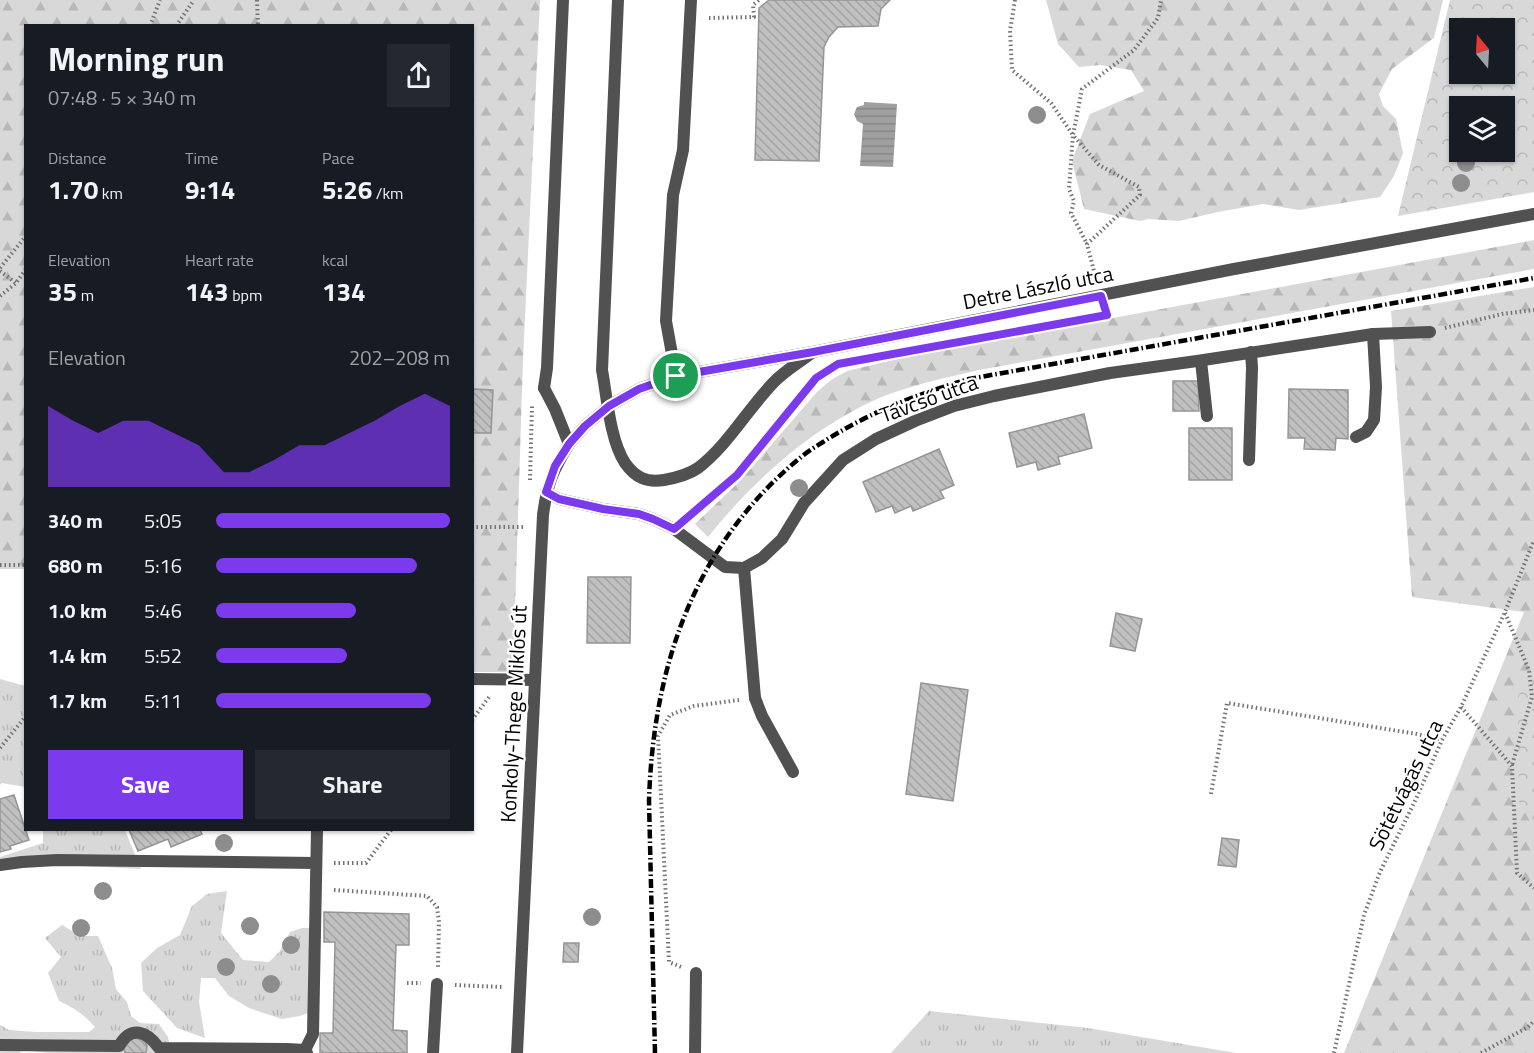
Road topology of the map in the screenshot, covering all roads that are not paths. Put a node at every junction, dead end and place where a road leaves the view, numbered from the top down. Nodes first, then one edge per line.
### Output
1 (563, 0) edge
2 (618, 0) edge
3 (692, 0) edge
4 (1534, 214) edge
5 (1430, 332) road end
6 (1373, 334) junction
7 (813, 352) junction
8 (1251, 352) junction
9 (1202, 361) junction
10 (676, 376) junction
11 (609, 406) junction
12 (1207, 416) dead end
13 (1356, 437) dead end
14 (569, 444) junction
15 (1249, 460) dead end
16 (546, 492) junction
17 (744, 568) junction
18 (474, 679) edge
19 (535, 680) junction
20 (793, 772) dead end
21 (317, 831) edge
22 (316, 863) junction
23 (0, 865) edge
24 (696, 973) road end
25 (437, 984) road end
26 (0, 1045) edge
27 (306, 1052) edge
28 (433, 1053) edge
29 (517, 1053) edge
30 (695, 1053) edge

1 - 14 street
2 - 11 street
3 - 10 street
4 - 7 street, Detre László utca
5 - 6 street, Távcső utca
6 - 8 street, Távcső utca
6 - 13 street
7 - 10 street, Detre László utca
7 - 11 street
8 - 9 street, Távcső utca
8 - 15 street
9 - 12 street
9 - 17 street, Távcső utca
10 - 11 street, Detre László utca
11 - 14 street, Detre László utca
14 - 16 street, Konkoly-Thege Miklós út
16 - 17 street
16 - 19 street, Konkoly-Thege Miklós út
17 - 20 street
18 - 19 street
19 - 29 street, Konkoly-Thege Miklós út
21 - 22 street
22 - 23 street
22 - 27 street
24 - 30 street
25 - 28 street
26 - 27 street

